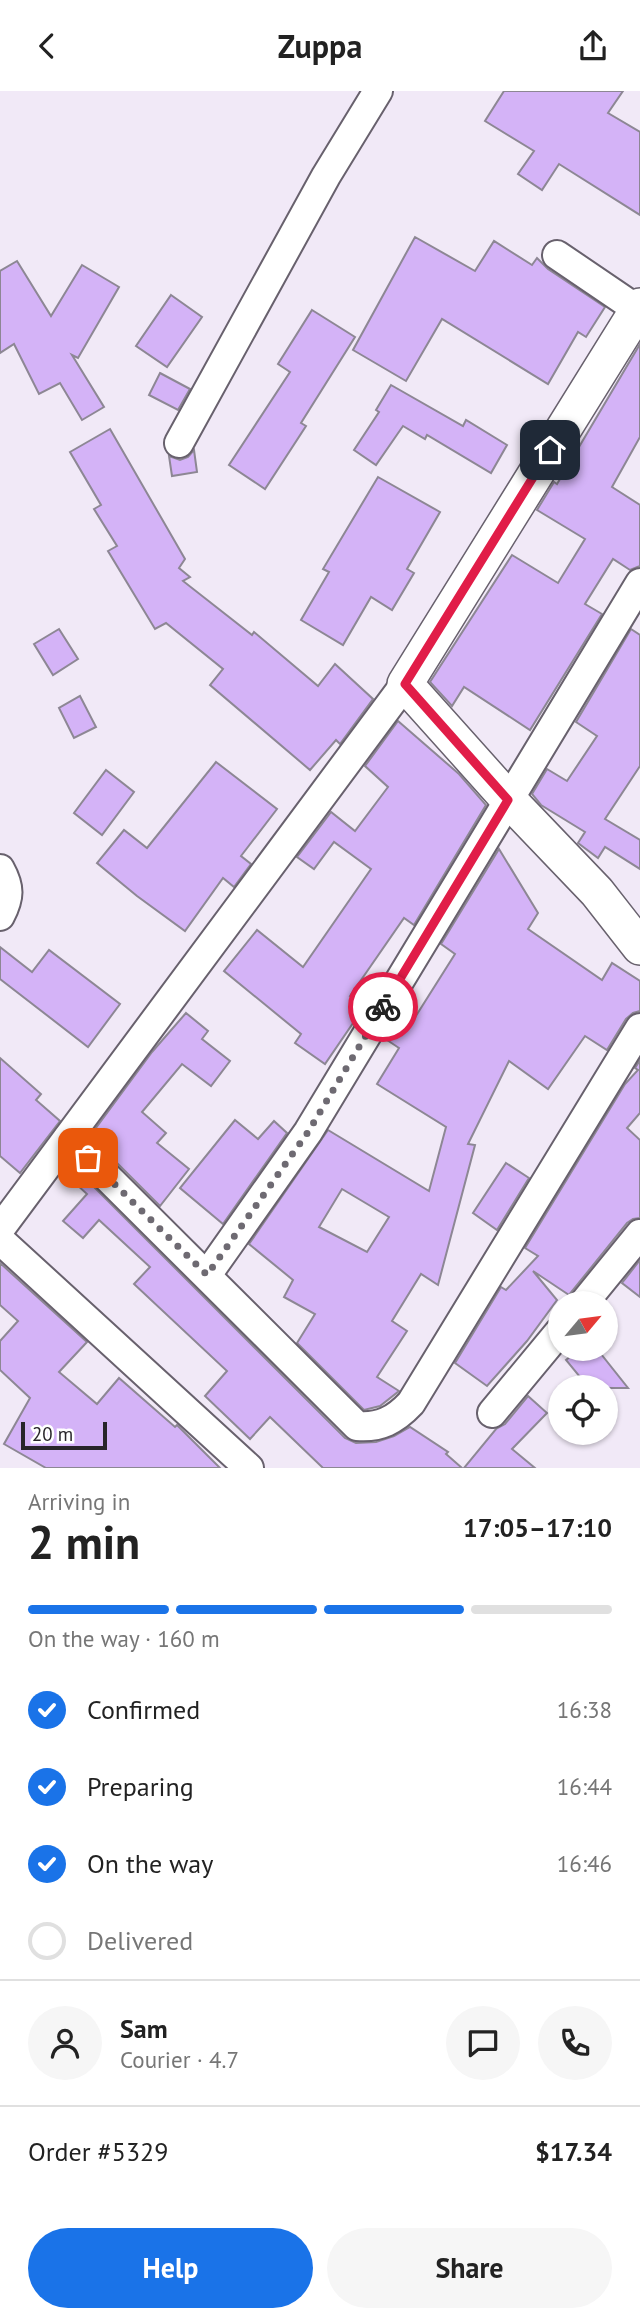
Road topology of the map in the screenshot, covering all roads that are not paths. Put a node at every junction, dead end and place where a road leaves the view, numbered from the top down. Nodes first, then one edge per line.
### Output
1 (378, 91) edge
2 (557, 255) dead end
3 (639, 308) edge
4 (179, 443) dead end
5 (640, 583) edge
6 (405, 684) junction
7 (508, 800) junction
8 (0, 869) edge
9 (0, 916) edge
10 (640, 947) edge
11 (640, 1028) edge
12 (68, 1138) junction
13 (0, 1229) edge
14 (640, 1234) edge
15 (0, 1240) edge
16 (207, 1275) junction
17 (594, 1291) edge
18 (548, 1345) edge
19 (492, 1413) dead end
20 (249, 1468) edge

1 - 4 street
2 - 3 street
3 - 6 main road
5 - 7 street
6 - 7 main road
6 - 12 street
7 - 10 main road
7 - 16 street
8 - 9 street
11 - 16 street
12 - 13 street
12 - 16 street
14 - 17 street
15 - 20 street
18 - 19 street

